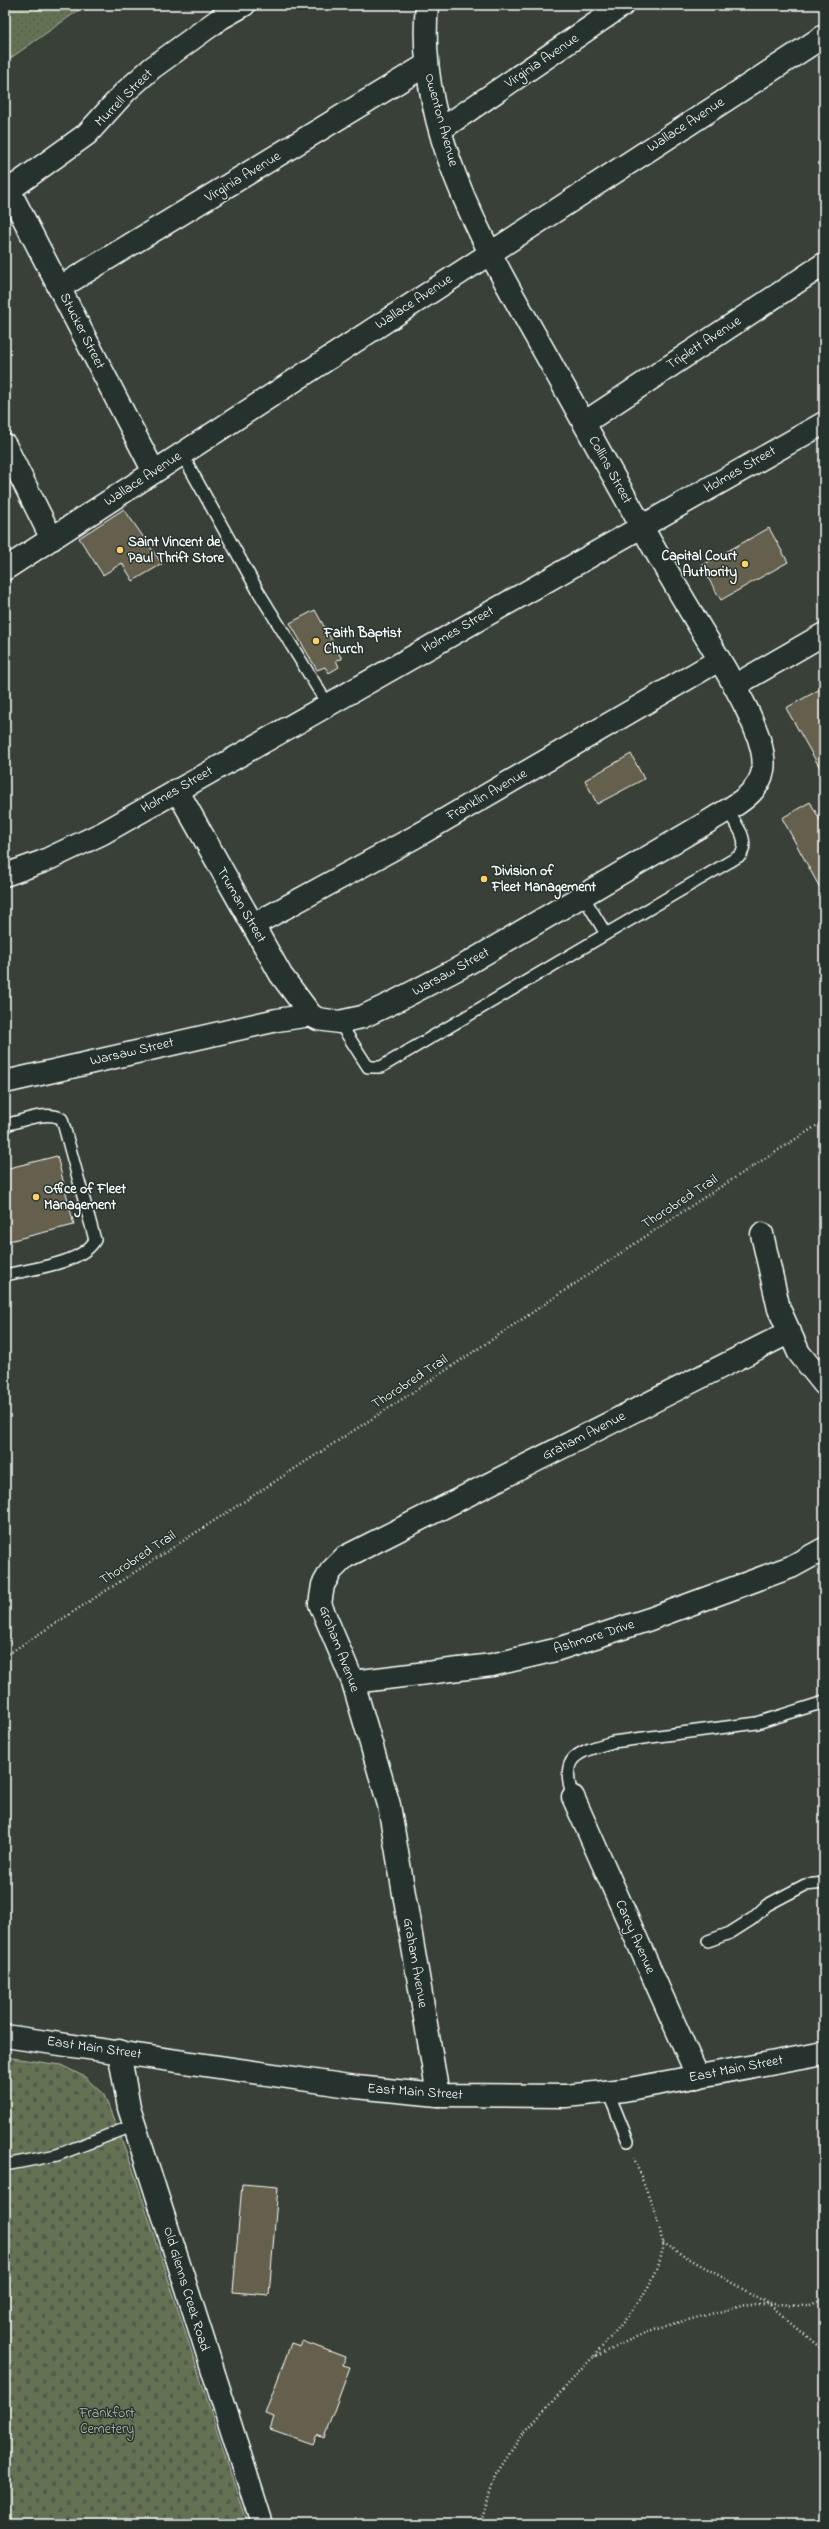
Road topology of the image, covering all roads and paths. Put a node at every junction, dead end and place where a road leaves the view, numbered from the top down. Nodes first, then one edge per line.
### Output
1 (244, 5) edge
2 (427, 5) edge
3 (623, 5) edge
4 (824, 36) edge
5 (426, 65) junction
6 (440, 130) junction
7 (7, 191) edge
8 (490, 252) junction
9 (824, 264) edge
10 (59, 288) junction
11 (584, 423) junction
12 (824, 423) edge
13 (5, 445) edge
14 (182, 454) junction
15 (154, 472) junction
16 (641, 527) junction
17 (52, 539) junction
18 (5, 569) edge
19 (824, 634) edge
20 (719, 660) junction
21 (734, 686) junction
22 (328, 705) junction
23 (177, 790) junction
24 (727, 810) junction
25 (5, 875) edge
26 (583, 896) junction
27 (253, 925) junction
28 (606, 934) junction
29 (311, 1015) junction
30 (339, 1022) junction
31 (5, 1082) edge
32 (824, 1121) edge
33 (5, 1125) edge
34 (762, 1234) dead end
35 (5, 1274) edge
36 (790, 1332) junction
37 (824, 1384) edge
38 (824, 1549) edge
39 (5, 1656) edge
40 (353, 1682) junction
41 (824, 1702) edge
42 (572, 1797) joint
43 (824, 1883) edge
44 (708, 1941) dead end
45 (5, 2036) edge
46 (119, 2051) junction
47 (824, 2053) edge
48 (698, 2077) junction
49 (608, 2092) junction
50 (438, 2096) junction
51 (135, 2126) junction
52 (628, 2141) joint
53 (5, 2166) edge
54 (662, 2243) junction
55 (824, 2299) edge
56 (769, 2304) junction
57 (824, 2351) edge
58 (592, 2358) junction
59 (262, 2524) edge
60 (480, 2524) edge

1 - 7 street, Murrell Street
2 - 5 street, Owenton Avenue
3 - 6 street, Virginia Avenue
4 - 8 street, Wallace Avenue
5 - 6 street, Owenton Avenue
5 - 10 street, Virginia Avenue
6 - 8 street, Owenton Avenue
7 - 10 street, Stucker Street
8 - 11 street, Collins Street
8 - 14 street, Wallace Avenue
9 - 11 street, Triplett Avenue
10 - 15 street, Stucker Street
11 - 16 street, Collins Street
12 - 16 street, Holmes Street
13 - 17 street
14 - 15 street, Wallace Avenue
14 - 22 lane
15 - 17 street, Wallace Avenue
16 - 20 street, Collins Street
16 - 22 street, Holmes Street
17 - 18 street, Wallace Avenue
19 - 21 street
20 - 21 street, Collins Street
20 - 27 street, Franklin Avenue
21 - 24 street, Warsaw Street
22 - 23 street, Holmes Street
23 - 25 street, Holmes Street
23 - 27 street, Truman Street
24 - 26 street, Warsaw Street
24 - 28 lane
26 - 28 lane
26 - 30 street, Warsaw Street
27 - 29 street, Truman Street
28 - 30 lane
29 - 30 street, Warsaw Street
29 - 31 street, Warsaw Street
32 - 39 path, Thorobred Trail
33 - 35 lane
34 - 36 street
36 - 37 street
36 - 40 street, Graham Avenue
38 - 40 street, Ashmore Drive
40 - 50 street, Graham Avenue
41 - 42 lane
42 - 48 street, Carey Avenue
43 - 44 lane
45 - 46 street, East Main Street
46 - 50 street, East Main Street
46 - 51 street, Old Glenns Creek Road
47 - 48 street, East Main Street
48 - 49 street, East Main Street
49 - 50 street, East Main Street
49 - 52 lane
51 - 53 lane
51 - 59 street, Old Glenns Creek Road
52 - 54 path
54 - 56 path
54 - 58 path
55 - 56 path
56 - 57 path
56 - 58 path
58 - 60 path

